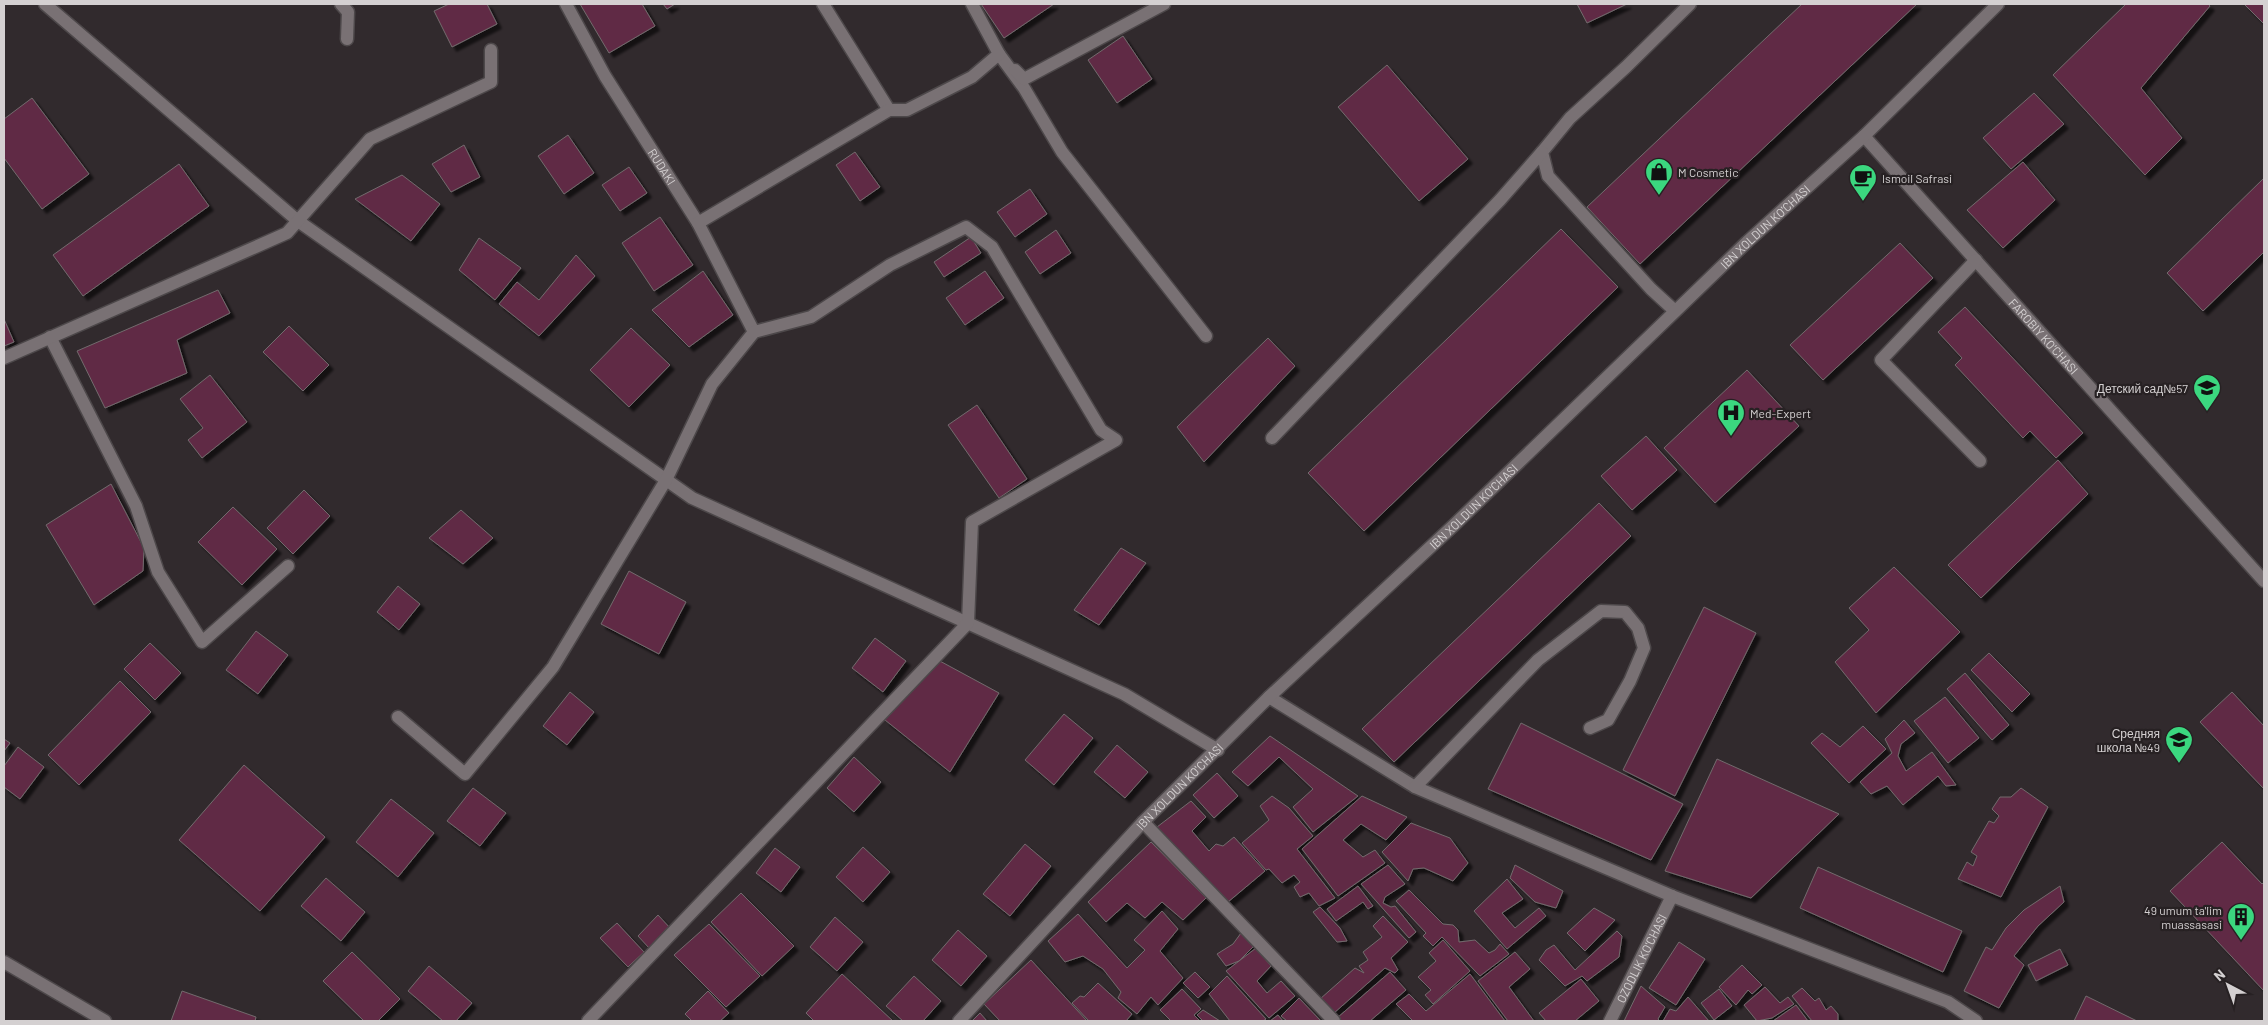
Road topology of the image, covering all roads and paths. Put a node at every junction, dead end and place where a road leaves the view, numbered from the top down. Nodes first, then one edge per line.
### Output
1 (45, 4) edge
2 (341, 4) edge
3 (566, 4) edge
4 (823, 4) edge
5 (972, 4) edge
6 (1164, 4) edge
7 (1690, 4) edge
8 (1998, 4) edge
9 (347, 39) dead end
10 (490, 50) dead end
11 (999, 54) junction
12 (889, 110) junction
13 (1864, 136) junction
14 (1542, 152) junction
15 (298, 221) junction
16 (698, 223) junction
17 (1976, 260) junction
18 (1675, 311) junction
19 (754, 332) junction
20 (1206, 336) dead end
21 (50, 338) junction
22 (4, 358) edge
23 (1272, 438) dead end
24 (1980, 461) dead end
25 (666, 480) junction
26 (288, 566) dead end
27 (2264, 581) edge
28 (968, 623) junction
29 (1269, 697) junction
30 (398, 717) dead end
31 (1590, 728) dead end
32 (1218, 750) junction
33 (1415, 787) junction
34 (1143, 822) junction
35 (1672, 896) junction
36 (4, 962) edge
37 (105, 1021) edge
38 (588, 1021) edge
39 (959, 1021) edge
40 (1334, 1021) edge
41 (1610, 1021) edge
42 (1976, 1021) edge

1 - 15 street
2 - 9 street
3 - 16 street, RUDAKI
4 - 12 street
5 - 11 street
6 - 11 street
7 - 14 street
8 - 13 street, IBN XOLDUN KO'CHASI
10 - 15 street
11 - 12 street
11 - 20 street
12 - 16 street
13 - 17 street, FAROBIY KO'CHASI
13 - 18 street, IBN XOLDUN KO'CHASI
14 - 18 street
14 - 23 street
15 - 21 street
15 - 25 street
16 - 19 street, RUDAKI
17 - 24 street
17 - 27 street, FAROBIY KO'CHASI
18 - 29 street, IBN XOLDUN KO'CHASI
19 - 25 street
19 - 28 street
21 - 22 street
21 - 26 street
25 - 28 street
25 - 30 street
28 - 32 street
28 - 38 street
29 - 32 street, IBN XOLDUN KO'CHASI
29 - 33 street
31 - 33 street
32 - 34 street, IBN XOLDUN KO'CHASI
33 - 35 street
34 - 39 street, IBN XOLDUN KO'CHASI
34 - 40 street
35 - 41 street, OZODLIK KO'CHASI
35 - 42 street
36 - 37 street

